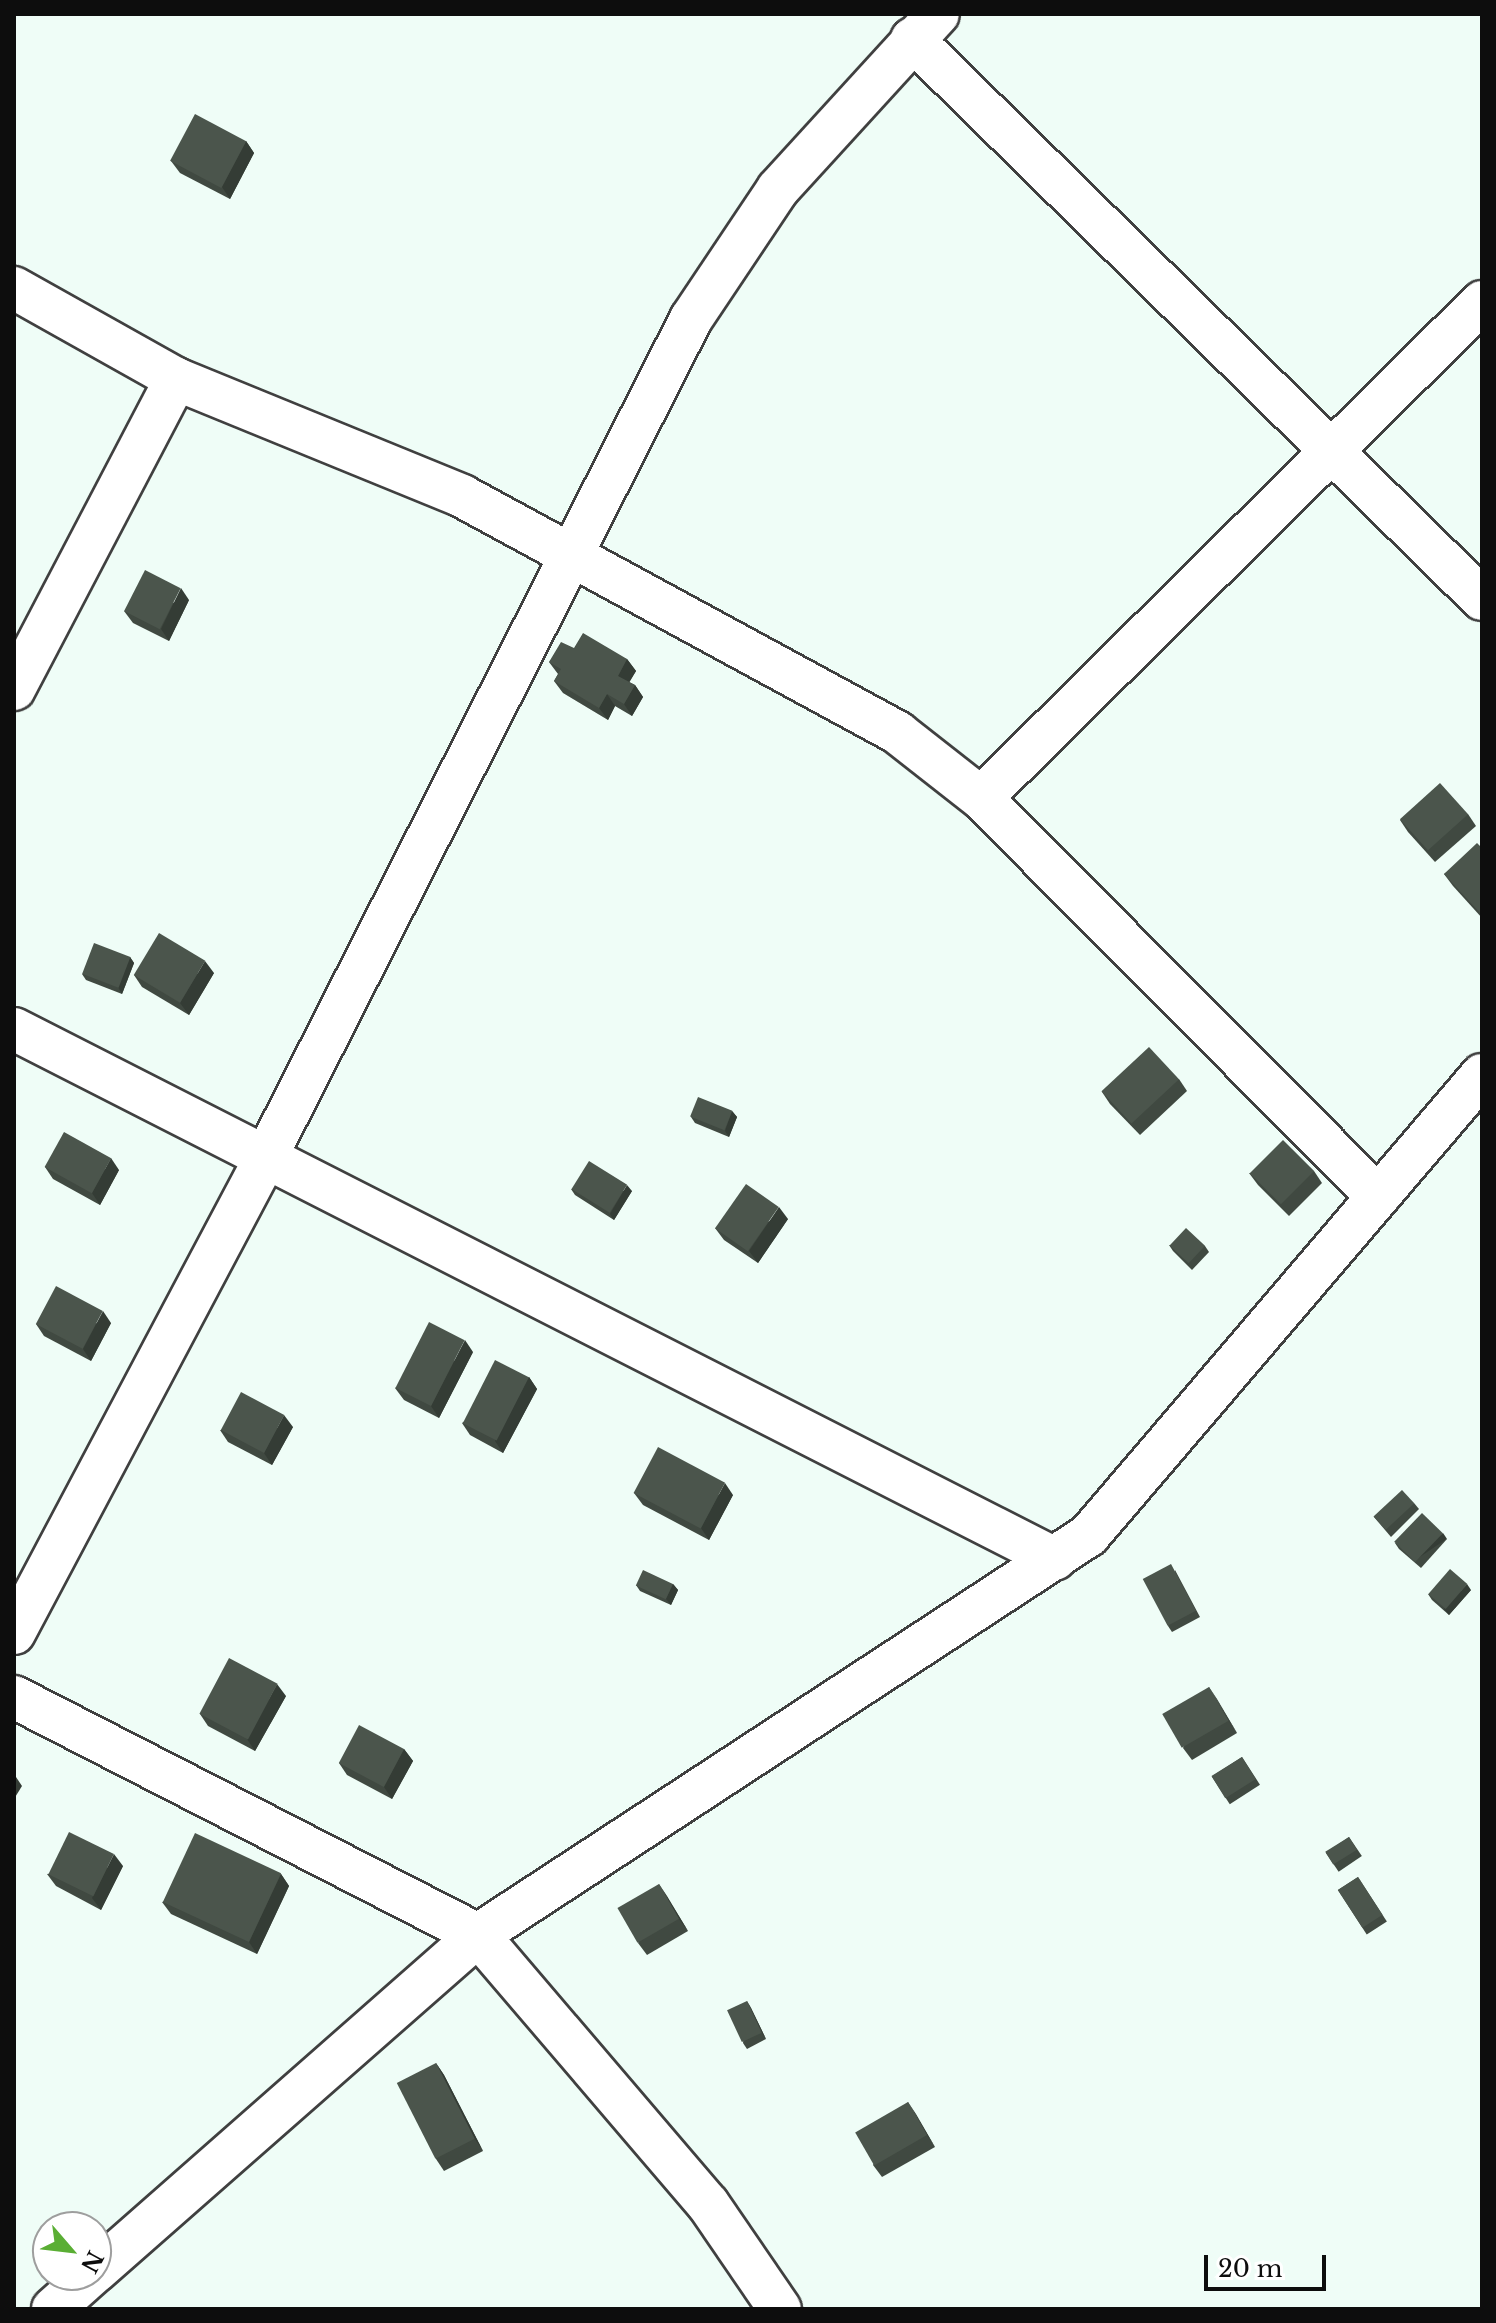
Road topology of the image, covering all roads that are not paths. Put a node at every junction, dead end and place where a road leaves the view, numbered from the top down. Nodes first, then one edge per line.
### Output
1 (925, 27) edge
2 (14, 288) edge
3 (1482, 302) edge
4 (176, 379) junction
5 (1331, 451) junction
6 (572, 555) junction
7 (1482, 599) edge
8 (14, 689) edge
9 (981, 798) junction
10 (14, 1029) edge
11 (1482, 1075) edge
12 (266, 1157) junction
13 (1378, 1197) junction
14 (1055, 1559) junction
15 (14, 1633) edge
16 (14, 1697) edge
17 (478, 1935) junction
18 (112, 2257) edge
19 (73, 2291) edge
20 (53, 2309) edge
21 (780, 2309) edge

1 - 5 street
1 - 6 street
2 - 4 street
3 - 5 street
4 - 6 street
4 - 8 street
5 - 7 street
5 - 9 street
6 - 9 street
6 - 12 street
9 - 13 street
10 - 12 street
11 - 13 street
12 - 14 street
12 - 15 street
13 - 14 street
14 - 17 street
16 - 17 street
17 - 18 street
17 - 21 street
19 - 20 street

